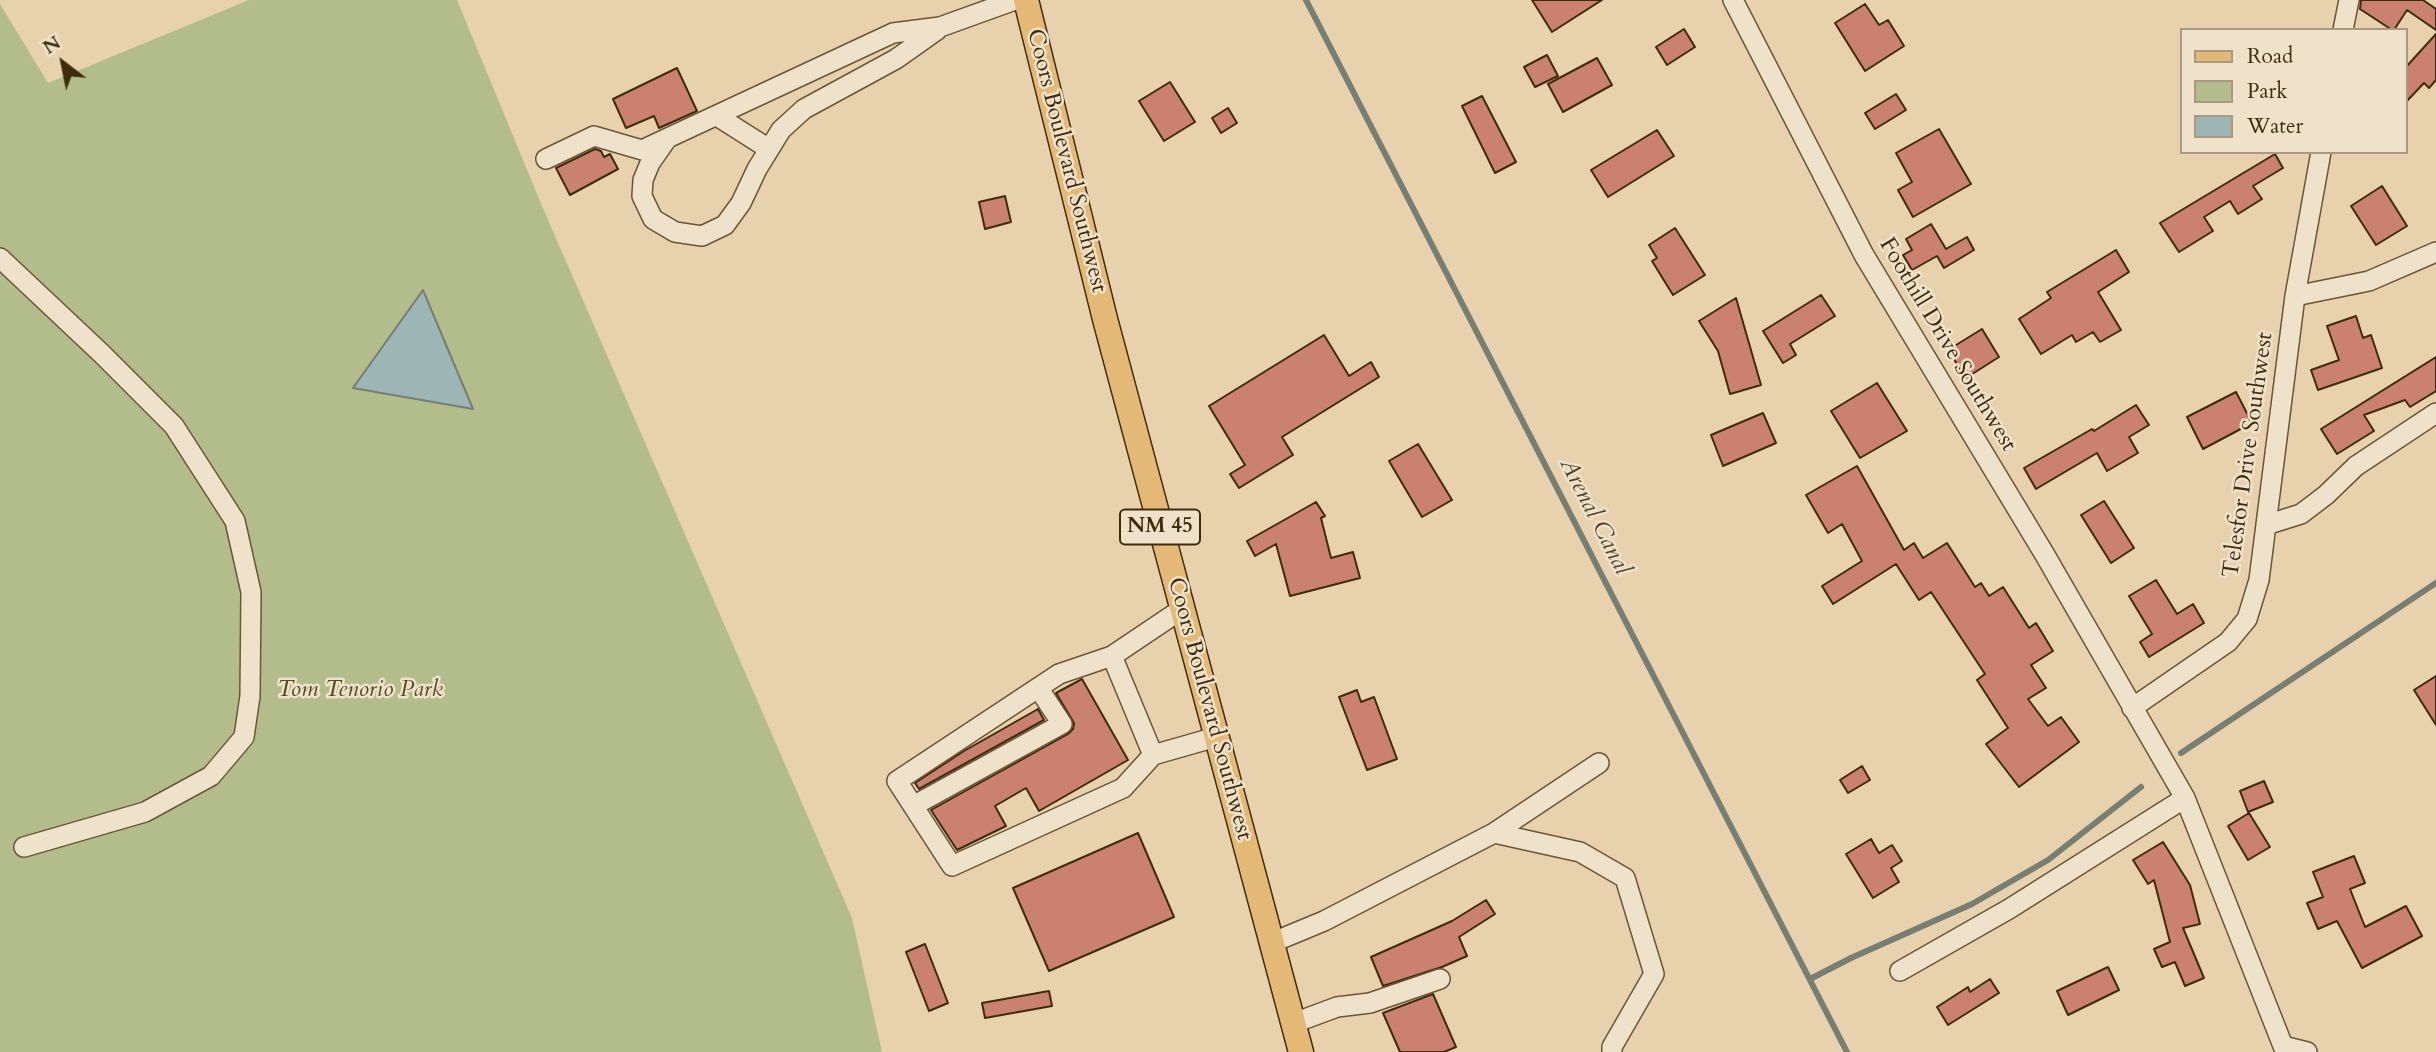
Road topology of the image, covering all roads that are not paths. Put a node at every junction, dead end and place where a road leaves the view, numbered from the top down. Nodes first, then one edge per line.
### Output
1 (1015, 0) edge
2 (1026, 0) edge
3 (1733, 0) edge
4 (2349, 0) edge
5 (940, 27) junction
6 (2343, 28) edge
7 (717, 116) junction
8 (667, 139) junction
9 (769, 149) junction
10 (2321, 154) edge
11 (546, 159) dead end
12 (2436, 252) edge
13 (0, 258) edge
14 (2295, 296) junction
15 (2436, 413) edge
16 (2266, 524) junction
17 (1182, 610) junction
18 (1112, 656) junction
19 (1039, 689) junction
20 (2132, 708) junction
21 (1216, 737) junction
22 (1153, 755) junction
23 (1599, 764) dead end
24 (2185, 798) junction
25 (913, 806) junction
26 (1494, 833) junction
27 (23, 846) dead end
28 (1271, 943) junction
29 (1900, 971) dead end
30 (1440, 979) dead end
31 (1294, 1023) junction
32 (1301, 1052) edge
33 (1612, 1052) edge
34 (2307, 1052) edge

1 - 5 street
2 - 17 main road, Coors Boulevard Southwest / NM 45
3 - 20 street, Foothill Drive Southwest
4 - 6 street
5 - 7 street
5 - 9 street
7 - 8 street
7 - 9 street
8 - 9 street
8 - 11 street
10 - 14 street, Telesfor Drive Southwest
12 - 14 street
13 - 27 street
14 - 16 street, Telesfor Drive Southwest
15 - 16 street
16 - 20 street, Telesfor Drive Southwest
17 - 18 street
17 - 21 main road, Coors Boulevard Southwest / NM 45
18 - 19 street
18 - 22 street
19 - 25 street
19 - 25 street
20 - 24 street, Foothill Drive Southwest
21 - 22 street
21 - 28 main road, Coors Boulevard Southwest / NM 45
22 - 25 street
23 - 26 street
24 - 29 street
24 - 34 street
26 - 28 street
26 - 33 street
28 - 31 main road, Coors Boulevard Southwest / NM 45
30 - 31 street
31 - 32 main road, Coors Boulevard Southwest / NM 45

